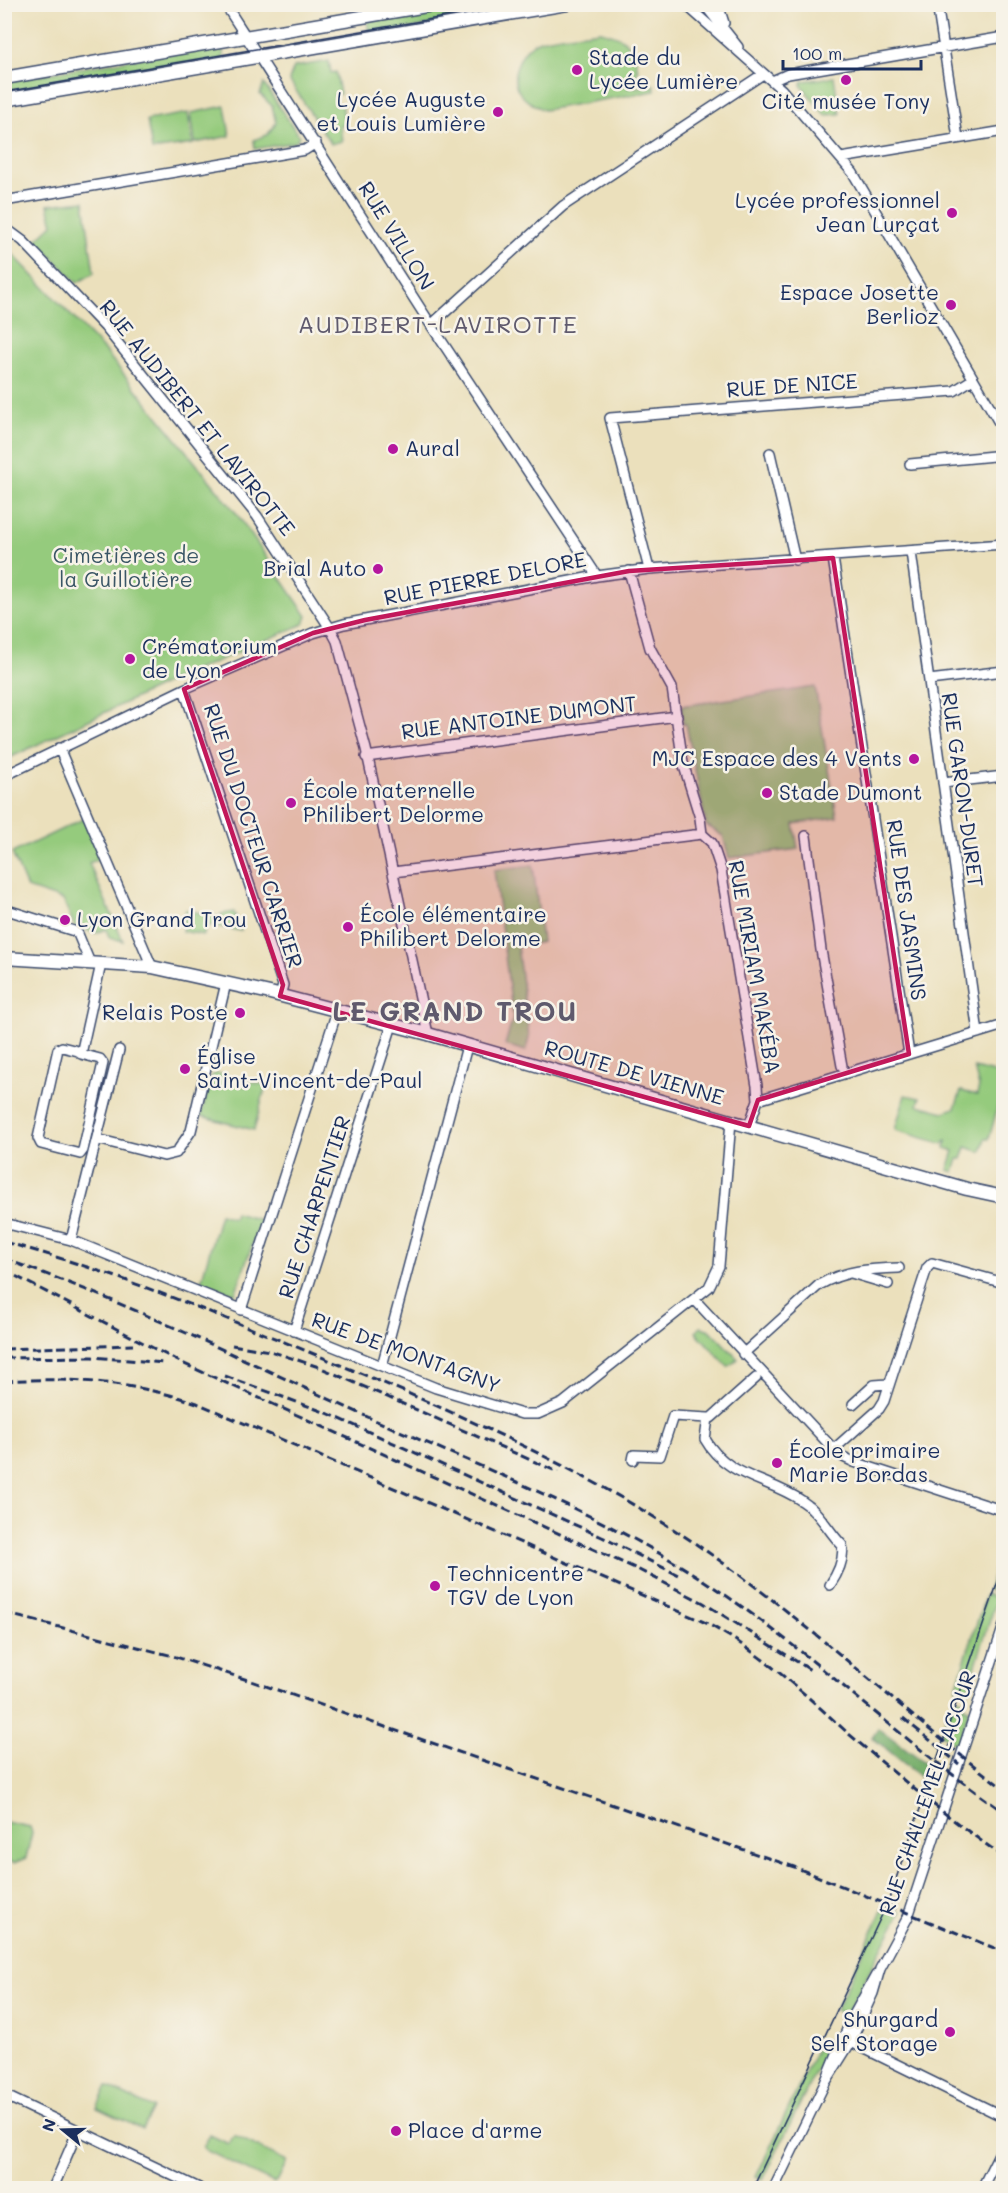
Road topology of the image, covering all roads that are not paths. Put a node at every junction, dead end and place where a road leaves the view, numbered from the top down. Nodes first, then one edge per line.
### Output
1 (225, 4) edge
2 (438, 4) edge
3 (567, 4) edge
4 (685, 4) edge
5 (704, 4) edge
6 (718, 4) edge
7 (937, 4) edge
8 (727, 31) junction
9 (247, 36) junction
10 (1004, 37) edge
11 (944, 47) junction
12 (744, 56) junction
13 (261, 57) junction
14 (763, 74) junction
15 (4, 78) edge
16 (772, 81) junction
17 (4, 99) edge
18 (1004, 131) edge
19 (958, 138) junction
20 (316, 143) junction
21 (841, 158) junction
22 (4, 201) edge
23 (4, 227) edge
24 (431, 325) junction
25 (974, 379) junction
26 (1004, 409) edge
27 (994, 414) junction
28 (1004, 431) edge
29 (770, 453) dead end
30 (1004, 455) edge
31 (909, 464) dead end
32 (1004, 544) edge
33 (911, 552) junction
34 (833, 558) junction
35 (795, 560) junction
36 (649, 569) junction
37 (628, 571) junction
38 (597, 576) junction
39 (330, 628) junction
40 (1004, 671) edge
41 (929, 680) junction
42 (184, 689) junction
43 (677, 716) junction
44 (59, 748) junction
45 (366, 757) junction
46 (4, 776) edge
47 (1004, 776) edge
48 (943, 783) junction
49 (702, 834) junction
50 (806, 836) dead end
51 (393, 872) junction
52 (4, 909) edge
53 (4, 958) edge
54 (95, 963) junction
55 (152, 967) junction
56 (226, 983) junction
57 (280, 996) junction
58 (337, 1011) junction
59 (392, 1025) junction
60 (1004, 1025) edge
61 (978, 1033) junction
62 (428, 1034) junction
63 (467, 1046) junction
64 (119, 1050) dead end
65 (82, 1052) junction
66 (909, 1054) junction
67 (842, 1066) dead end
68 (758, 1100) junction
69 (731, 1121) junction
70 (749, 1126) junction
71 (97, 1139) junction
72 (1004, 1197) edge
73 (4, 1223) edge
74 (71, 1240) junction
75 (899, 1268) dead end
76 (849, 1272) junction
77 (1004, 1283) edge
78 (888, 1284) dead end
79 (694, 1299) junction
80 (241, 1310) junction
81 (294, 1331) junction
82 (743, 1354) junction
83 (382, 1366) junction
84 (756, 1377) dead end
85 (889, 1381) junction
86 (854, 1404) dead end
87 (708, 1418) junction
88 (833, 1450) junction
89 (633, 1460) dead end
90 (1004, 1510) edge
91 (830, 1585) dead end
92 (1004, 1625) edge
93 (846, 2040) junction
94 (4, 2095) edge
95 (1004, 2117) edge
96 (78, 2130) junction
97 (1004, 2144) edge
98 (53, 2188) edge
99 (199, 2188) edge
100 (774, 2188) edge
101 (982, 2188) edge

1 - 9 street, RUE VILLON
2 - 9 main road
3 - 13 main road
4 - 12 street
5 - 8 street
6 - 8 street
7 - 11 street
8 - 12 street
9 - 13 street, RUE VILLON
9 - 15 main road
10 - 11 street
11 - 16 street
11 - 19 street
12 - 14 street
13 - 17 main road
13 - 20 street, RUE VILLON
14 - 16 street
14 - 24 street
16 - 21 street
18 - 19 street
19 - 21 street
20 - 22 street
20 - 24 street, RUE VILLON
21 - 25 street
23 - 39 street, RUE AUDIBERT ET LAVIROTTE
24 - 38 street, RUE VILLON
25 - 27 street
25 - 36 street, RUE DE NICE
26 - 27 street
27 - 28 street
29 - 35 street
30 - 31 street
32 - 33 street, RUE PIERRE DELORE
33 - 34 street, RUE PIERRE DELORE
33 - 41 street, RUE GARON-DURET
34 - 35 street, RUE PIERRE DELORE
34 - 66 street, RUE DES JASMINS
35 - 36 street, RUE PIERRE DELORE
36 - 37 street, RUE PIERRE DELORE
37 - 38 street, RUE PIERRE DELORE
37 - 43 street, RUE MIRIAM MAKÉBA
38 - 39 street, RUE PIERRE DELORE
39 - 42 street, RUE PIERRE DELORE
39 - 45 street, RUE AUDIBERT ET LAVIROTTE
40 - 41 street
41 - 48 street, RUE GARON-DURET
42 - 44 street, RUE PIERRE DELORE
42 - 57 street, RUE DU DOCTEUR CARRIER
43 - 45 street, RUE ANTOINE DUMONT
43 - 49 street, RUE MIRIAM MAKÉBA
44 - 46 street, RUE PIERRE DELORE
44 - 55 street
45 - 51 street, RUE AUDIBERT ET LAVIROTTE
47 - 48 street
48 - 61 street, RUE GARON-DURET
49 - 51 street
49 - 68 street, RUE MIRIAM MAKÉBA
50 - 67 street
51 - 62 street, RUE AUDIBERT ET LAVIROTTE
52 - 54 street
53 - 54 main road, ROUTE DE VIENNE
54 - 55 main road, ROUTE DE VIENNE
54 - 65 street
55 - 56 main road, ROUTE DE VIENNE
56 - 57 main road, ROUTE DE VIENNE
56 - 71 street
57 - 58 main road, ROUTE DE VIENNE
58 - 59 main road, ROUTE DE VIENNE
58 - 80 street
59 - 62 main road, ROUTE DE VIENNE
59 - 81 street, RUE CHARPENTIER
60 - 61 street
61 - 66 street
62 - 63 main road, ROUTE DE VIENNE
63 - 69 main road, ROUTE DE VIENNE
63 - 83 street
64 - 71 street
65 - 65 street
66 - 68 street
68 - 70 street
69 - 70 main road, ROUTE DE VIENNE
69 - 79 street, RUE DE MONTAGNY
70 - 72 main road, ROUTE DE VIENNE
71 - 74 street
73 - 74 street, RUE DE MONTAGNY
74 - 80 street, RUE DE MONTAGNY
75 - 76 street
76 - 78 street
76 - 82 street
77 - 85 street
79 - 82 street
79 - 83 street, RUE DE MONTAGNY
80 - 81 street, RUE DE MONTAGNY
81 - 83 street, RUE DE MONTAGNY
82 - 88 street
84 - 87 street
85 - 86 street
85 - 88 street
87 - 89 street
87 - 91 street
88 - 90 street
92 - 93 street, RUE CHALLEMEL-LACOUR
93 - 95 street
93 - 100 street, RUE CHALLEMEL-LACOUR
94 - 96 street
96 - 98 street
96 - 99 street
97 - 101 street

